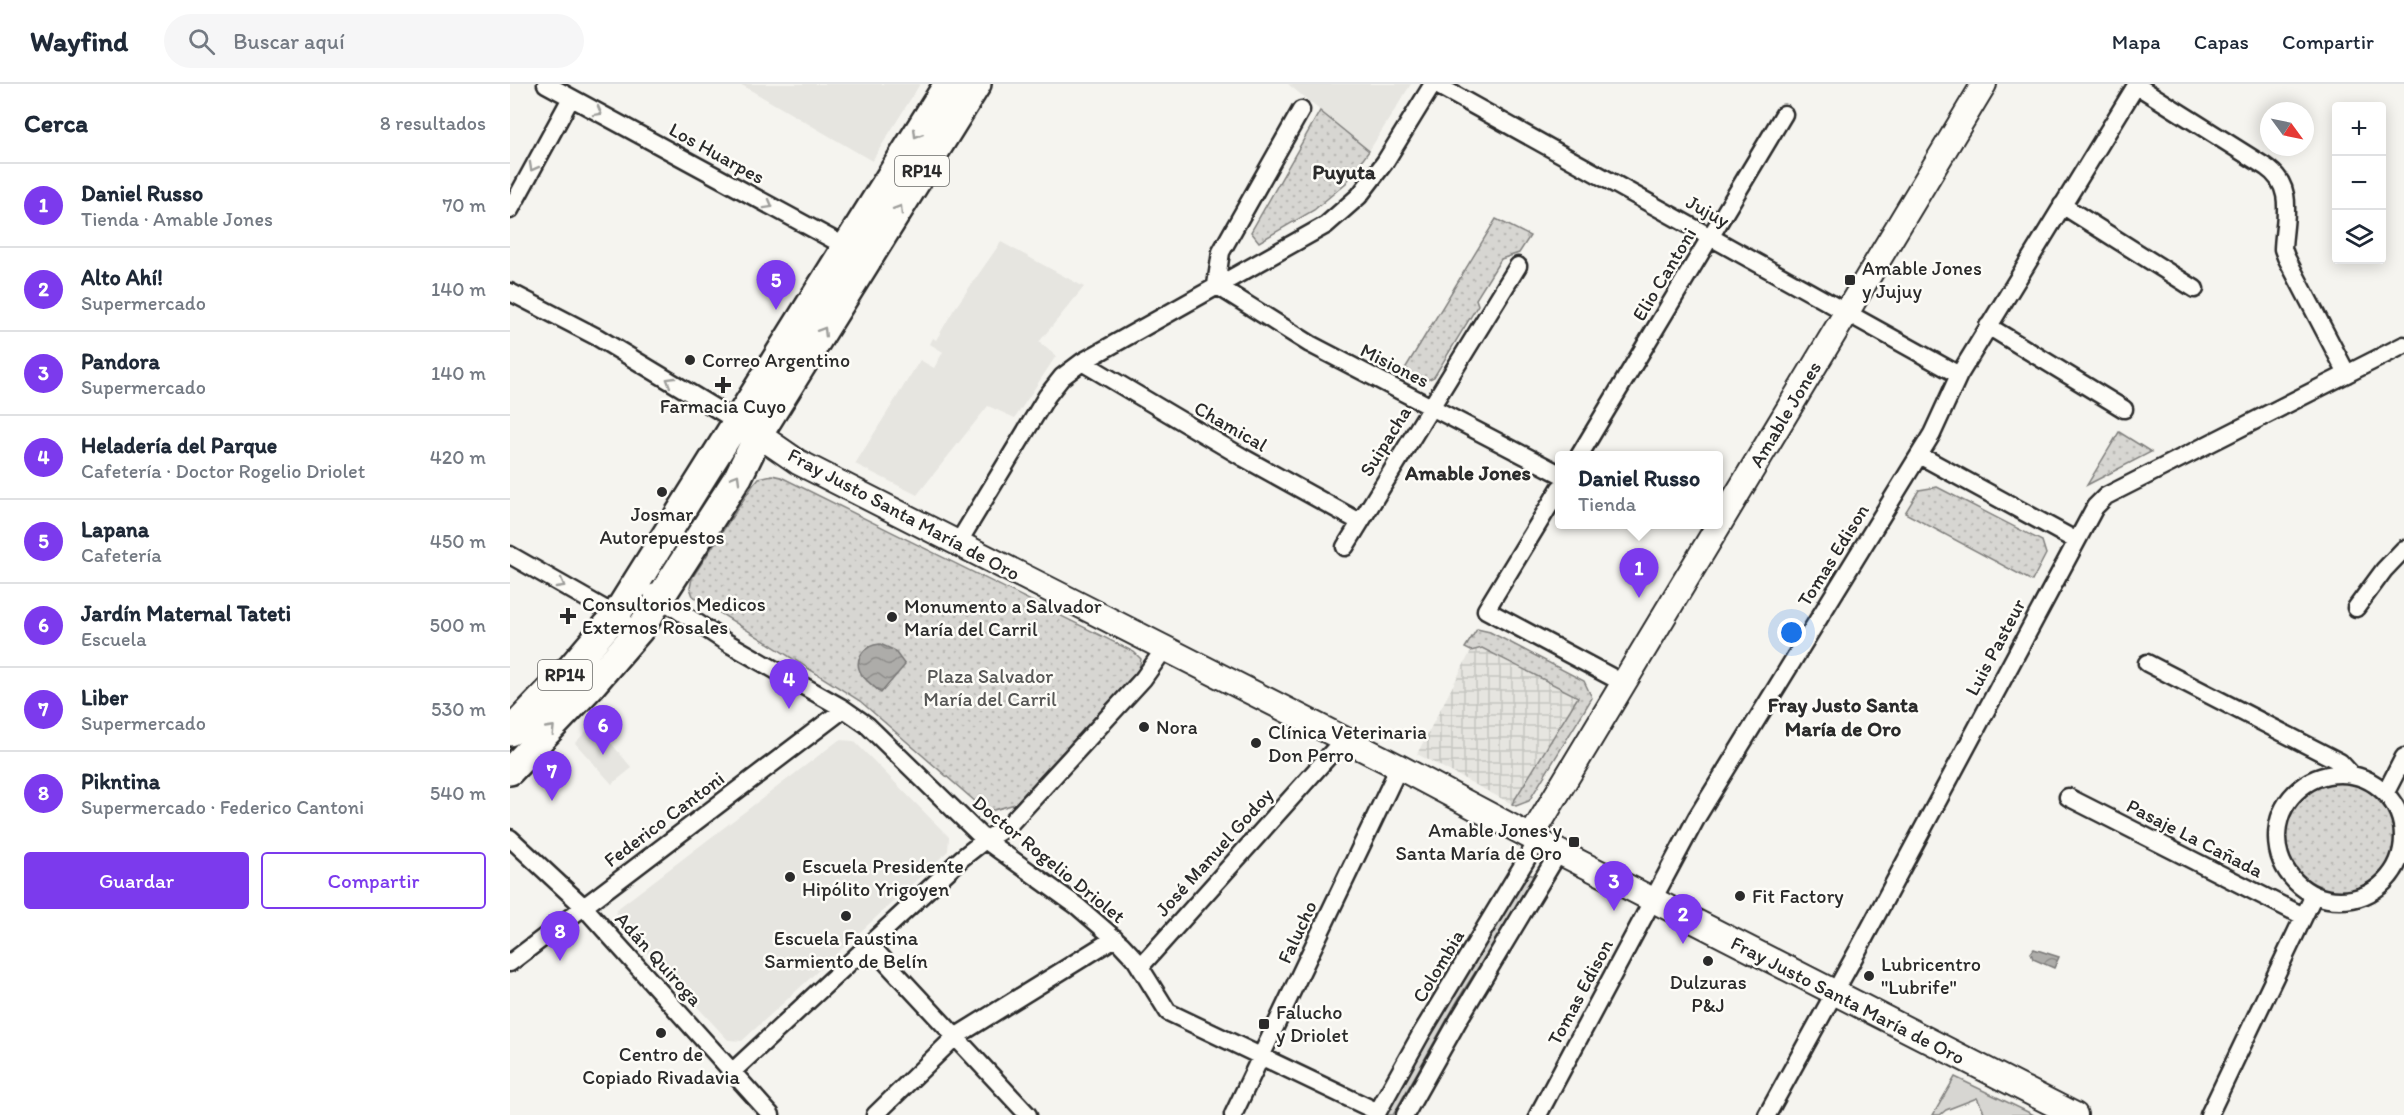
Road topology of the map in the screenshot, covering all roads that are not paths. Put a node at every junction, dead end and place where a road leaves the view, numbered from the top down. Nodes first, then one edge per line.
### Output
1 (546, 84) edge
2 (948, 84) edge
3 (976, 84) edge
4 (1434, 84) edge
5 (1984, 84) edge
6 (2137, 85) edge
7 (571, 98) junction
8 (1301, 110) dead end
9 (1784, 114) dead end
10 (2062, 205) junction
11 (510, 210) edge
12 (1711, 236) junction
13 (857, 253) junction
14 (1518, 266) dead end
15 (1216, 285) junction
16 (2195, 289) dead end
17 (510, 292) edge
18 (1846, 313) junction
19 (1988, 326) junction
20 (2404, 345) edge
21 (1082, 362) junction
22 (2347, 374) junction
23 (1959, 375) junction
24 (1431, 407) junction
25 (2124, 409) dead end
26 (749, 428) junction
27 (1582, 451) edge
28 (1919, 456) junction
29 (1555, 471) edge
30 (1555, 496) edge
31 (1723, 517) edge
32 (1360, 522) junction
33 (1716, 529) edge
34 (2076, 540) junction
35 (958, 543) junction
36 (1345, 547) dead end
37 (2404, 549) edge
38 (510, 555) edge
39 (637, 583) junction
40 (660, 598) junction
41 (2356, 608) dead end
42 (616, 615) junction
43 (640, 629) junction
44 (1165, 648) junction
45 (2147, 663) dead end
46 (1623, 683) junction
47 (844, 709) junction
48 (510, 732) edge
49 (1344, 739) junction
50 (2404, 758) edge
51 (1399, 766) junction
52 (510, 771) edge
53 (2351, 774) junction
54 (2068, 797) dead end
55 (2395, 800) edge
56 (510, 837) edge
57 (1534, 839) junction
58 (985, 840) junction
59 (1559, 852) junction
60 (2314, 894) junction
61 (1654, 900) junction
62 (584, 907) junction
63 (2303, 916) junction
64 (1115, 938) junction
65 (869, 944) junction
66 (510, 963) edge
67 (1140, 967) junction
68 (1834, 993) junction
69 (955, 1037) junction
70 (1260, 1058) junction
71 (733, 1071) junction
72 (1377, 1113) edge
73 (771, 1115) edge
74 (875, 1115) edge
75 (1028, 1115) edge
76 (1233, 1115) edge
77 (1405, 1115) edge
78 (1538, 1115) edge
79 (1767, 1115) edge
80 (2074, 1115) edge
81 (2209, 1115) edge

1 - 7 street, Los Huarpes
2 -> 13 main road, RP14
13 -> 3 main road, RP14
4 - 12 street, Jujuy
4 - 15 street
5 - 18 main road, Amable Jones
6 - 10 street, Tomas Edison
6 - 22 street
7 -> 11 street
7 -> 13 street, Los Huarpes
8 - 15 street
9 - 12 street, Elio Cantoni
10 - 16 street
10 - 19 street, Tomas Edison
12 - 18 street, Jujuy
12 - 27 street, Elio Cantoni
13 - 26 main road, RP14
14 - 24 street, Suipacha
15 - 21 street
15 - 24 street, Misiones
26 -> 17 street, Fray Justo Santa María de Oro
18 - 23 street, Jujuy
18 - 31 main road, Amable Jones
19 - 23 street, Tomas Edison
19 - 25 street
20 - 22 street, Luis Pasteur
21 - 32 street, Chamical
21 - 35 street
22 - 34 street, Luis Pasteur
23 - 28 street, Tomas Edison
24 - 29 street, Misiones
24 - 32 street, Suipacha
26 - 35 main road, Fray Justo Santa María de Oro
26 - 39 main road, RP14
40 -> 26 main road, RP14
28 - 34 street
28 - 61 street, Tomas Edison
30 - 46 street
32 - 36 street, Suipacha
33 - 46 main road, Amable Jones
34 - 68 street, Luis Pasteur
35 - 44 main road, Fray Justo Santa María de Oro
37 - 41 street
38 -> 42 street
39 - 40 street, Doctor Rogelio Driolet
39 - 42 main road, RP14
40 - 43 main road, RP14
40 - 47 street, Doctor Rogelio Driolet
42 - 43 street
42 - 48 main road, RP14
52 -> 43 main road, RP14
44 - 49 main road, Fray Justo Santa María de Oro
44 - 58 street
45 - 53 street
46 - 57 main road, Amable Jones
47 - 58 street, Doctor Rogelio Driolet
47 - 62 street, Federico Cantoni
49 - 51 main road, Fray Justo Santa María de Oro
49 - 67 street, José Manuel Godoy
50 - 55 street
51 - 57 main road, Fray Justo Santa María de Oro
51 - 70 street, Falucho
53 - 55 street
53 - 60 street
54 - 63 street, Pasaje La Cañada
55 - 60 street
56 - 62 street, Adán Quiroga
57 - 59 main road, Fray Justo Santa María de Oro
57 - 72 street, Colombia
58 - 64 street, Doctor Rogelio Driolet
58 - 65 street
59 - 61 main road, Fray Justo Santa María de Oro
59 - 77 street
60 - 63 street
61 - 68 main road, Fray Justo Santa María de Oro
61 - 78 street, Tomas Edison
62 - 66 street, Federico Cantoni
62 - 71 street, Adán Quiroga
63 - 81 street
64 - 67 street, Doctor Rogelio Driolet
64 - 69 street
65 - 69 street
65 - 71 street
67 - 70 street, Doctor Rogelio Driolet
68 - 79 street, Luis Pasteur
68 - 80 main road, Fray Justo Santa María de Oro
69 - 74 street
69 - 75 street
70 - 72 street, Doctor Rogelio Driolet
70 - 76 street, Falucho
71 - 73 street, Adán Quiroga

